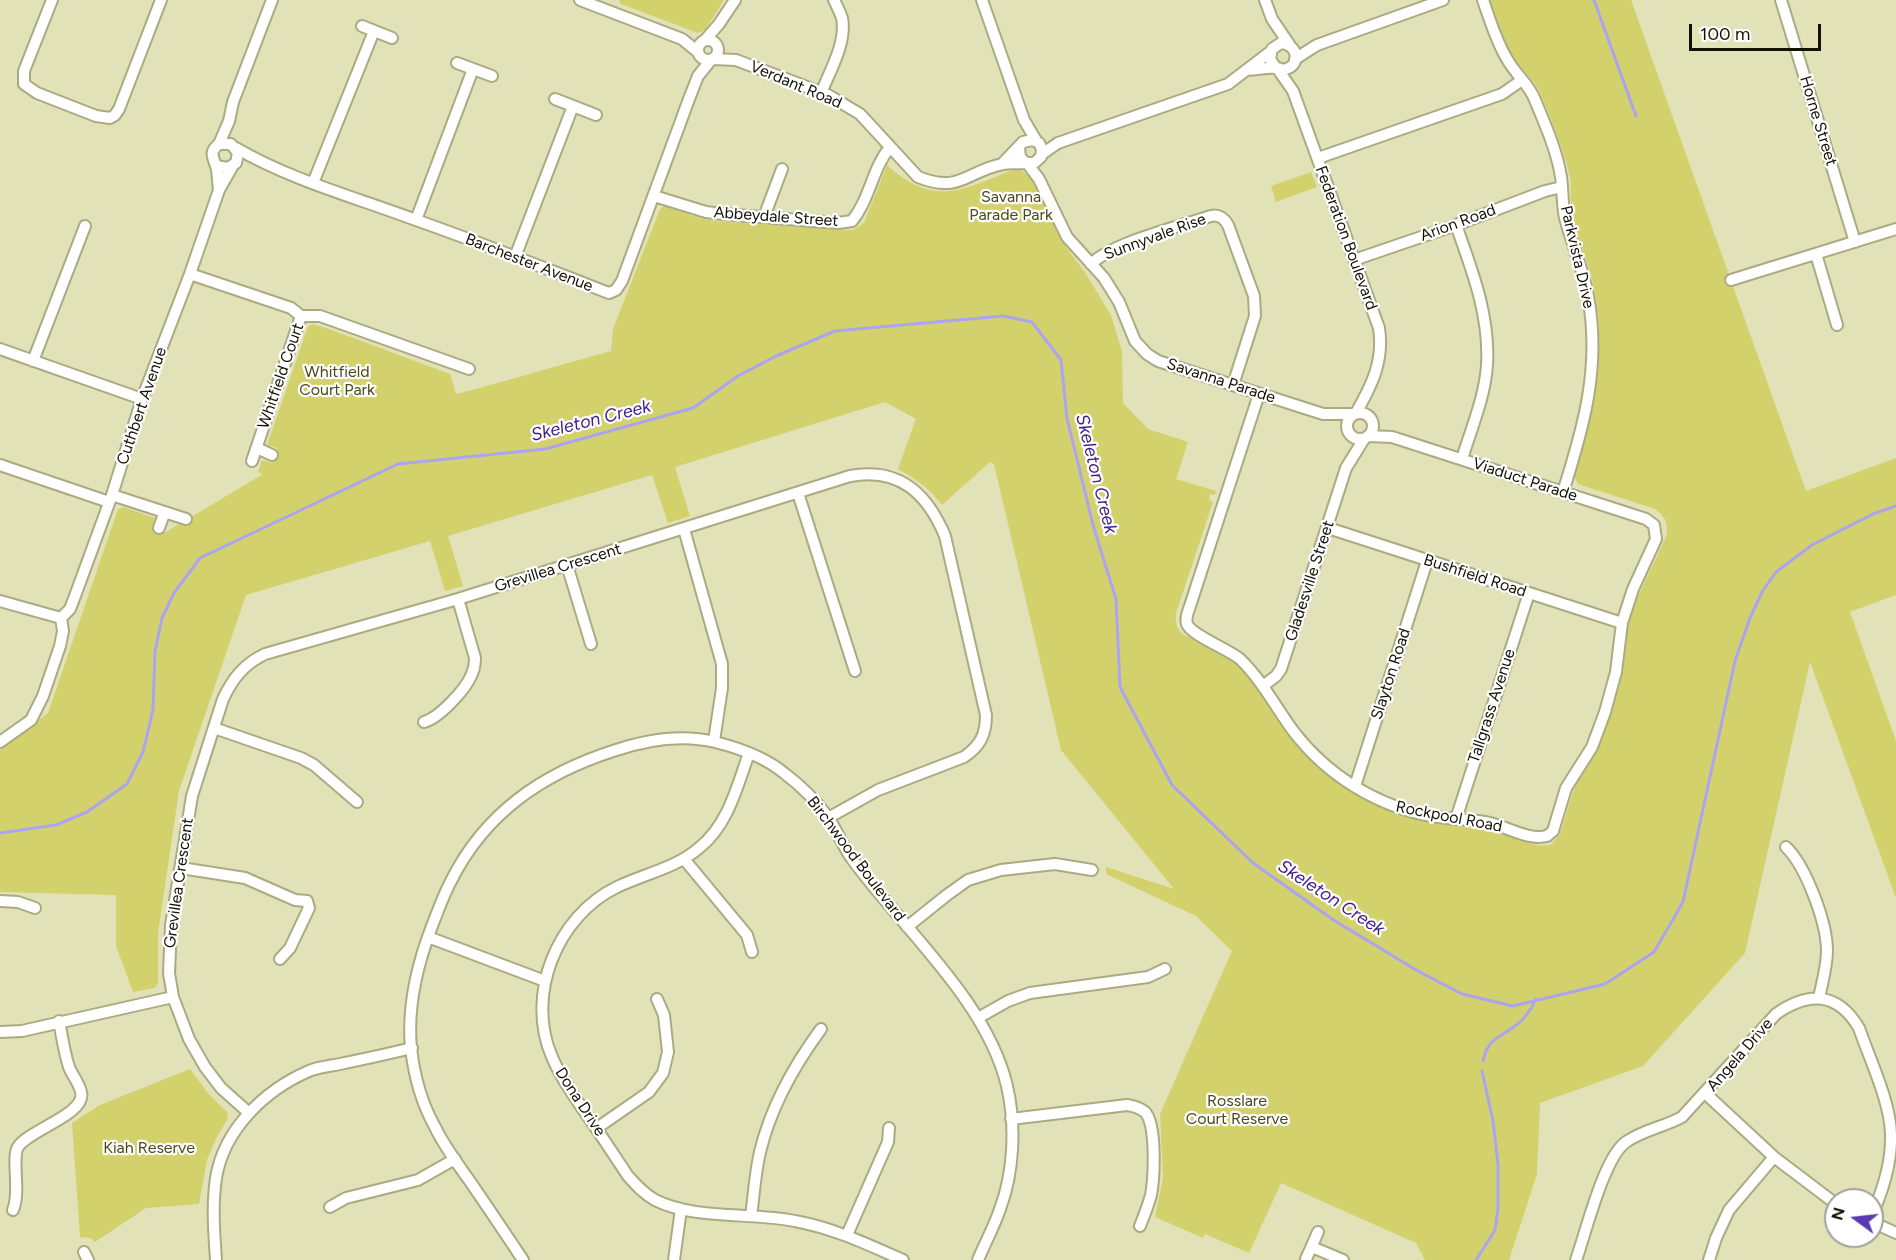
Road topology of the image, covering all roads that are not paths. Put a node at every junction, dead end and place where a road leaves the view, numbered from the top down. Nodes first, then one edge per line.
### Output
1 (52, 0) edge
2 (161, 0) edge
3 (273, 0) edge
4 (580, 0) edge
5 (735, 0) edge
6 (834, 0) edge
7 (982, 0) edge
8 (1265, 0) edge
9 (1443, 0) edge
10 (1484, 0) edge
11 (1781, 0) edge
12 (606, 5) edge
13 (1272, 19) junction
14 (719, 24) junction
15 (362, 26) dead end
16 (374, 31) junction
17 (392, 38) dead end
18 (682, 39) junction
19 (704, 40) junction
20 (1289, 44) junction
21 (717, 45) junction
22 (1317, 45) junction
23 (1271, 51) junction
24 (698, 54) junction
25 (712, 60) junction
26 (736, 60) junction
27 (1294, 62) junction
28 (457, 63) dead end
29 (1277, 68) junction
30 (473, 69) junction
31 (1246, 70) junction
32 (492, 76) dead end
33 (698, 76) junction
34 (1522, 80) junction
35 (1293, 91) junction
36 (821, 93) junction
37 (555, 99) dead end
38 (573, 106) junction
39 (596, 115) dead end
40 (1024, 120) junction
41 (229, 145) junction
42 (1020, 146) junction
43 (890, 147) junction
44 (1039, 149) junction
45 (1318, 159) junction
46 (260, 162) junction
47 (1026, 163) junction
48 (1002, 164) junction
49 (234, 165) junction
50 (216, 166) junction
51 (782, 169) dead end
52 (1039, 178) junction
53 (314, 183) junction
54 (1562, 188) junction
55 (219, 190) junction
56 (654, 196) junction
57 (764, 217) junction
58 (416, 220) junction
59 (1456, 225) junction
60 (85, 226) dead end
61 (1896, 229) edge
62 (1855, 242) junction
63 (1816, 255) junction
64 (515, 257) junction
65 (1354, 260) junction
66 (1091, 264) junction
67 (190, 274) junction
68 (1731, 280) dead end
69 (302, 316) junction
70 (1837, 325) dead end
71 (0, 349) edge
72 (33, 361) junction
73 (469, 369) dead end
74 (1233, 385) junction
75 (1371, 386) junction
76 (1259, 394) junction
77 (142, 399) junction
78 (1323, 414) junction
79 (1354, 414) junction
80 (1371, 419) junction
81 (1348, 433) junction
82 (1392, 436) junction
83 (1366, 438) junction
84 (257, 448) junction
85 (272, 455) dead end
86 (1462, 459) junction
87 (252, 461) dead end
88 (0, 465) edge
89 (1346, 468) junction
90 (1563, 492) junction
91 (798, 493) junction
92 (111, 499) junction
93 (164, 514) junction
94 (186, 519) dead end
95 (1655, 527) joint
96 (159, 528) dead end
97 (1328, 528) junction
98 (684, 529) junction
99 (1427, 561) junction
100 (567, 565) junction
101 (1529, 593) junction
102 (458, 598) junction
103 (0, 601) edge
104 (61, 618) junction
105 (1622, 623) junction
106 (591, 645) dead end
107 (855, 671) dead end
108 (1263, 686) junction
109 (424, 722) dead end
110 (214, 728) junction
111 (714, 741) junction
112 (0, 742) edge
113 (749, 753) junction
114 (1355, 786) junction
115 (357, 802) dead end
116 (828, 818) junction
117 (1456, 819) junction
118 (1786, 847) dead end
119 (684, 859) junction
120 (181, 868) junction
121 (1092, 870) dead end
122 (0, 901) edge
123 (35, 908) dead end
124 (907, 927) junction
125 (428, 937) junction
126 (752, 952) dead end
127 (280, 959) dead end
128 (1165, 969) dead end
129 (545, 981) junction
130 (173, 997) junction
131 (1819, 998) junction
132 (657, 999) dead end
133 (978, 1018) junction
134 (59, 1022) junction
135 (821, 1029) dead end
136 (0, 1032) edge
137 (411, 1048) junction
138 (1706, 1094) junction
139 (249, 1113) junction
140 (1011, 1119) junction
141 (597, 1128) junction
142 (889, 1128) dead end
143 (1774, 1157) junction
144 (454, 1159) junction
145 (1882, 1188) edge
146 (1824, 1195) edge
147 (330, 1207) dead end
148 (681, 1209) junction
149 (13, 1210) dead end
150 (751, 1216) junction
151 (1140, 1226) dead end
152 (1318, 1232) dead end
153 (848, 1235) junction
154 (1312, 1247) junction
155 (1306, 1259) edge
156 (216, 1260) edge
157 (523, 1260) edge
158 (674, 1260) edge
159 (903, 1260) edge
160 (978, 1260) edge
161 (1342, 1260) edge
162 (1576, 1260) edge
163 (1709, 1260) edge

1 - 2 street
3 - 41 street
4 - 12 street
5 - 14 street
6 - 36 street
7 - 40 street
8 - 13 street
9 - 22 street
10 - 34 street, Parkvista Drive
11 - 62 street, Horne Street
12 - 18 street
13 - 20 street
13 - 23 street
14 - 19 street
14 - 21 street
15 - 16 street
16 - 17 street
16 - 53 street
18 - 19 street
18 - 24 street
19 - 21 street
19 - 24 street
20 - 22 street
20 - 23 street
20 - 27 street
21 - 25 street
21 - 26 street, Verdant Road
22 - 27 street
23 - 29 street
23 - 31 street
24 - 25 street
24 - 33 street, Barchester Avenue
25 - 26 street, Verdant Road
25 - 33 street, Barchester Avenue
26 - 36 street, Verdant Road
27 - 29 street
27 - 35 street, Federation Boulevard
28 - 30 street
29 - 31 street
29 - 35 street, Federation Boulevard
30 - 32 street
30 - 58 street
31 - 44 street
33 - 56 street, Barchester Avenue
34 - 45 street
34 - 54 street, Parkvista Drive
35 - 45 street, Federation Boulevard
36 - 43 street, Verdant Road
37 - 38 street
38 - 39 street
38 - 64 street
40 - 42 street
40 - 44 street
41 - 46 street, Barchester Avenue
41 - 49 street
41 - 50 street
42 - 44 street
42 - 47 street
42 - 48 street, Verdant Road
43 - 48 street, Verdant Road
43 - 57 street, Abbeydale Street
44 - 47 street
44 - 52 street, Savanna Parade
45 - 65 street, Federation Boulevard
46 - 49 street, Barchester Avenue
46 - 53 street, Barchester Avenue
47 - 48 street, Verdant Road
47 - 52 street, Savanna Parade
49 - 50 street
49 - 55 street, Cuthbert Avenue
50 - 55 street, Cuthbert Avenue
51 - 57 street
52 - 66 street, Savanna Parade
53 - 58 street, Barchester Avenue
54 - 59 street, Arion Road
54 - 90 street, Parkvista Drive
55 - 67 street, Cuthbert Avenue
56 - 57 street, Abbeydale Street
56 - 64 street, Barchester Avenue
58 - 64 street, Barchester Avenue
59 - 65 street, Arion Road
59 - 86 street
60 - 72 street
61 - 62 street
62 - 63 street
63 - 68 street
63 - 70 street
65 - 75 street, Federation Boulevard
66 - 74 street, Savanna Parade
66 - 74 street, Sunnyvale Rise
67 - 69 street, Whitfield Court
67 - 77 street, Cuthbert Avenue
69 - 73 street
69 - 84 street, Whitfield Court
71 - 72 street
72 - 77 street
74 - 76 street, Savanna Parade
75 - 79 street, Federation Boulevard
75 - 80 street, Federation Boulevard
76 - 78 street, Savanna Parade
76 - 108 street, Rockpool Road
77 - 92 street, Cuthbert Avenue
78 - 79 street, Savanna Parade
78 - 81 street, Savanna Parade
79 - 80 street
79 - 81 street
80 - 82 street, Viaduct Parade
80 - 83 street
81 - 83 street
81 - 89 street, Gladesville Street
82 - 83 street, Viaduct Parade
82 - 86 street, Viaduct Parade
83 - 89 street, Gladesville Street
84 - 85 street, Whitfield Court
84 - 87 street, Whitfield Court
86 - 90 street, Viaduct Parade
88 - 92 street
89 - 97 street, Gladesville Street
90 - 95 street, Viaduct Parade
91 - 98 street, Grevillea Crescent
91 - 107 street
91 - 116 street, Grevillea Crescent
92 - 93 street
92 - 104 street, Cuthbert Avenue
93 - 94 street
93 - 96 street
95 - 105 street, Rockpool Road
97 - 99 street, Bushfield Road
97 - 108 street, Gladesville Street
98 - 100 street, Grevillea Crescent
98 - 111 street
99 - 101 street, Bushfield Road
99 - 114 street, Slayton Road
100 - 102 street, Grevillea Crescent
100 - 106 street
101 - 105 street, Bushfield Road
101 - 117 street, Tallgrass Avenue
102 - 109 street
102 - 110 street, Grevillea Crescent
103 - 104 street
104 - 112 street
105 - 117 street, Rockpool Road
108 - 114 street, Rockpool Road
110 - 115 street
110 - 120 street, Grevillea Crescent
111 - 113 street, Birchwood Boulevard
111 - 125 street, Birchwood Boulevard
113 - 116 street, Birchwood Boulevard
113 - 119 street, Dona Drive
114 - 117 street, Rockpool Road
116 - 124 street, Birchwood Boulevard
118 - 131 street
119 - 126 street
119 - 129 street, Dona Drive
120 - 127 street
120 - 130 street, Grevillea Crescent
121 - 124 street
122 - 123 street
124 - 133 street, Birchwood Boulevard
125 - 129 street
125 - 137 street, Birchwood Boulevard
128 - 133 street
129 - 141 street, Dona Drive
130 - 134 street
130 - 139 street, Grevillea Crescent
131 - 138 street, Angela Drive
131 - 145 street
132 - 141 street
133 - 140 street, Birchwood Boulevard
134 - 136 street
134 - 149 street
135 - 150 street
137 - 139 street
137 - 144 street, Birchwood Boulevard
138 - 143 street
138 - 162 street, Angela Drive
139 - 156 street
140 - 151 street
140 - 160 street, Birchwood Boulevard
141 - 148 street, Dona Drive
142 - 153 street
143 - 146 street
143 - 163 street
144 - 147 street
144 - 157 street, Birchwood Boulevard
148 - 150 street, Dona Drive
148 - 158 street
150 - 153 street, Dona Drive
152 - 154 street
153 - 159 street, Dona Drive
154 - 155 street
154 - 161 street

